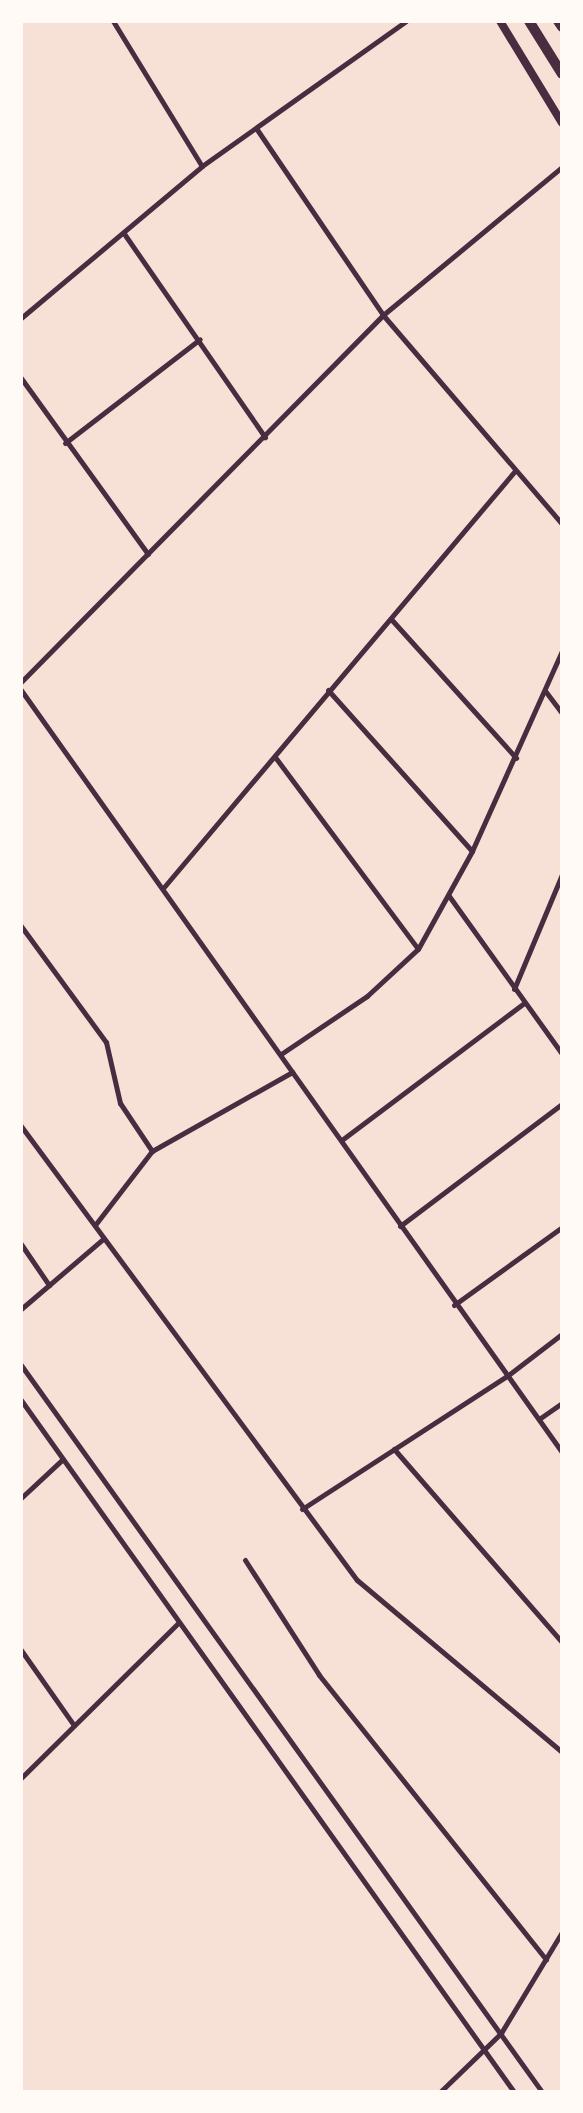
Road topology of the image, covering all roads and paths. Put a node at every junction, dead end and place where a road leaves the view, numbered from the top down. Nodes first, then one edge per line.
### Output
1 (113, 21) edge
2 (406, 21) edge
3 (499, 21) edge
4 (529, 21) edge
5 (558, 21) edge
6 (562, 27) edge
7 (562, 74) edge
8 (562, 124) edge
9 (256, 128) junction
10 (202, 166) junction
11 (562, 167) edge
12 (125, 234) junction
13 (383, 315) junction
14 (21, 318) edge
15 (200, 339) junction
16 (21, 378) edge
17 (265, 437) junction
18 (65, 443) junction
19 (514, 472) junction
20 (562, 524) edge
21 (148, 554) junction
22 (391, 619) junction
23 (562, 651) edge
24 (21, 682) edge
25 (21, 690) edge
26 (328, 690) junction
27 (546, 692) junction
28 (562, 713) edge
29 (275, 757) junction
30 (516, 758) junction
31 (472, 851) junction
32 (562, 874) edge
33 (164, 887) junction
34 (449, 896) junction
35 (21, 926) edge
36 (418, 949) junction
37 (514, 989) junction
38 (524, 1003) junction
39 (281, 1054) junction
40 (562, 1054) edge
41 (292, 1072) junction
42 (562, 1104) edge
43 (21, 1126) edge
44 (343, 1139) junction
45 (152, 1151) junction
46 (95, 1225) junction
47 (400, 1226) junction
48 (562, 1227) edge
49 (103, 1239) junction
50 (21, 1244) edge
51 (49, 1285) junction
52 (454, 1305) junction
53 (21, 1309) edge
54 (562, 1334) edge
55 (21, 1365) edge
56 (507, 1376) junction
57 (21, 1400) edge
58 (562, 1402) edge
59 (539, 1419) junction
60 (394, 1448) junction
61 (562, 1452) edge
62 (62, 1459) junction
63 (21, 1498) edge
64 (302, 1508) junction
65 (245, 1560) dead end
66 (178, 1623) junction
67 (562, 1642) edge
68 (21, 1650) edge
69 (73, 1724) junction
70 (562, 1752) edge
71 (21, 1778) edge
72 (562, 1933) edge
73 (546, 1959) junction
74 (501, 2033) junction
75 (485, 2051) junction
76 (440, 2092) edge
77 (514, 2092) edge
78 (542, 2092) edge

1 - 10 street
2 - 9 street
3 - 8 main road
4 - 7 highway
5 - 6 highway
9 - 10 street
9 - 13 street
10 - 12 street
11 - 13 street
12 - 14 street
12 - 15 street
13 - 17 street
13 - 19 street
15 - 17 street
15 - 18 street
16 - 18 street
17 - 21 street
18 - 21 street
19 - 20 street
19 - 22 street
21 - 24 street
22 - 26 street
22 - 30 street
23 - 27 street
25 - 33 street
26 - 29 street
26 - 31 street
27 - 28 street
27 - 30 street
29 - 33 street
29 - 36 street
30 - 31 street
31 - 34 street
32 - 37 street
33 - 39 street
34 - 36 street
34 - 37 street
35 - 45 street
36 - 39 street
37 - 38 street
38 - 40 street
38 - 44 street
39 - 41 street
41 - 44 street
41 - 45 street
42 - 47 street
43 - 46 street
44 - 47 street
45 - 46 street
46 - 49 street
47 - 52 street
48 - 52 street
49 - 51 street
49 - 64 street
50 - 51 street
51 - 53 street
52 - 56 street
54 - 56 street
55 - 74 street
56 - 59 street
56 - 60 street
57 - 62 street
58 - 59 street
59 - 61 street
60 - 64 street
60 - 67 street
62 - 63 street
62 - 66 street
64 - 70 street
65 - 73 street
66 - 69 street
66 - 75 street
68 - 69 street
69 - 71 street
72 - 73 street
73 - 74 street
74 - 75 street
74 - 78 street
75 - 76 street
75 - 77 street

